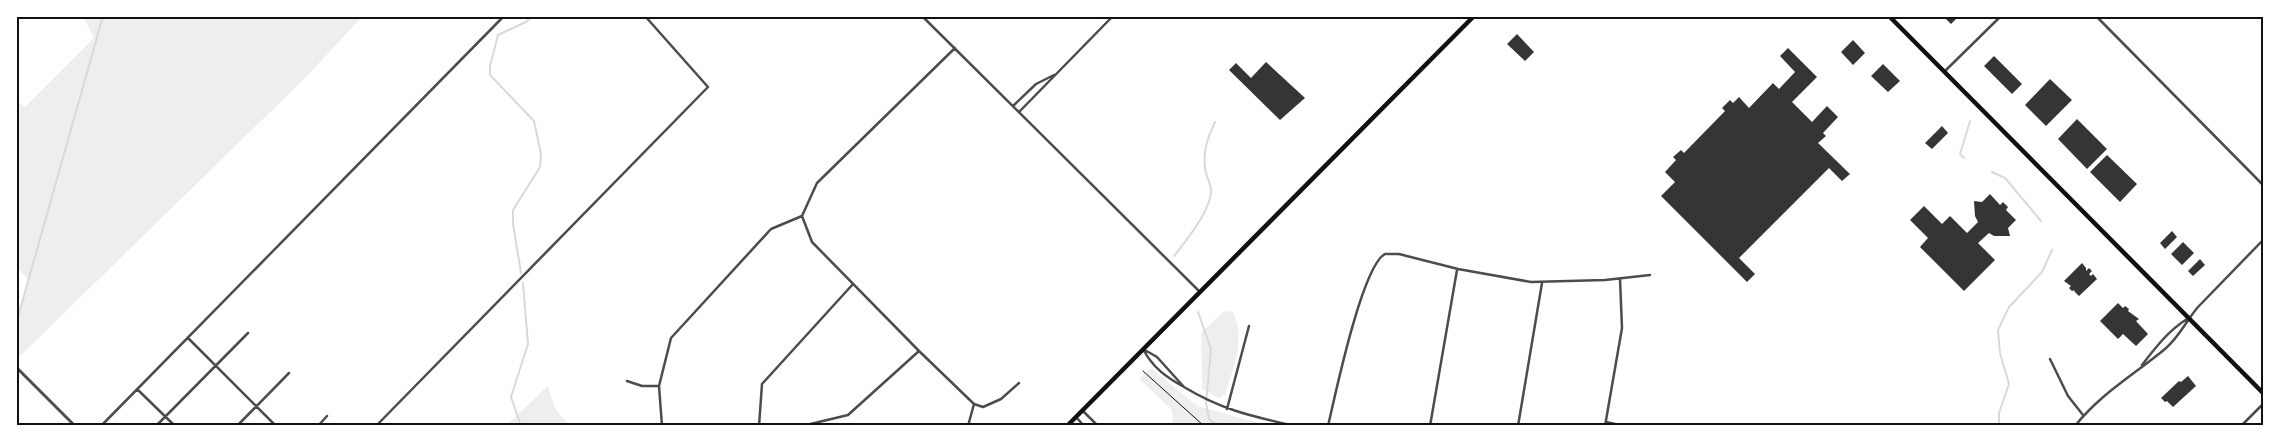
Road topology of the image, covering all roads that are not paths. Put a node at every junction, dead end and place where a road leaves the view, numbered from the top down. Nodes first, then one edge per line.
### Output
1 (504, 16) edge
2 (645, 16) edge
3 (922, 16) edge
4 (1113, 16) edge
5 (1474, 16) edge
6 (1889, 16) edge
7 (2001, 16) edge
8 (2096, 16) edge
9 (955, 48) junction
10 (1944, 72) junction
11 (1054, 75) junction
12 (1014, 106) junction
13 (1019, 112) junction
14 (2264, 186) edge
15 (802, 216) junction
16 (2264, 238) edge
17 (1458, 269) junction
18 (1650, 275) dead end
19 (1620, 279) junction
20 (1542, 283) junction
21 (853, 284) junction
22 (1200, 292) junction
23 (2188, 318) junction
24 (1249, 326) dead end
25 (248, 333) dead end
26 (188, 338) junction
27 (1143, 350) junction
28 (919, 351) junction
29 (2050, 359) dead end
30 (216, 365) junction
31 (16, 367) edge
32 (2140, 368) junction
33 (289, 373) dead end
34 (627, 382) dead end
35 (1018, 382) dead end
36 (660, 386) junction
37 (1184, 386) junction
38 (137, 389) junction
39 (2264, 394) edge
40 (2264, 402) edge
41 (974, 404) junction
42 (257, 406) junction
43 (1227, 409) junction
44 (1083, 410) junction
45 (2083, 415) junction
46 (166, 416) junction
47 (327, 416) dead end
48 (1076, 418) junction
49 (1606, 422) junction
50 (75, 426) edge
51 (101, 426) edge
52 (156, 426) edge
53 (175, 426) edge
54 (237, 426) edge
55 (276, 426) edge
56 (318, 426) edge
57 (376, 426) edge
58 (662, 426) edge
59 (759, 426) edge
60 (802, 426) edge
61 (968, 426) edge
62 (1067, 426) edge
63 (1084, 426) edge
64 (1098, 426) edge
65 (1294, 426) edge
66 (1328, 426) edge
67 (1430, 426) edge
68 (1518, 426) edge
69 (1605, 426) edge
70 (1624, 426) edge
71 (2074, 426) edge
72 (2241, 426) edge

1 - 26 street
2 - 57 street
3 - 9 street
4 - 11 street
5 - 22 main road
6 - 10 main road
7 - 10 street
8 - 14 street
9 - 12 street
9 - 15 street
10 - 23 main road
11 - 12 street
11 - 13 street
12 - 13 street
13 - 22 street
15 - 21 street
15 - 36 street
16 - 23 street
17 - 20 street
17 - 66 street
17 - 67 street
18 - 19 street
19 - 20 street
19 - 49 street
20 - 68 street
21 - 28 street
21 - 59 street
22 - 27 main road
23 - 32 street
23 - 32 street
23 - 39 main road
24 - 43 street
25 - 30 street
26 - 30 street
26 - 38 street
27 - 37 street
27 - 37 street
27 - 44 main road
28 - 41 street
28 - 60 street
29 - 45 street
30 - 42 street
30 - 46 street
31 - 50 street
32 - 45 street
33 - 42 street
34 - 36 street
35 - 41 street
36 - 58 street
37 - 43 street
38 - 46 street
38 - 51 street
40 - 72 street
41 - 61 street
42 - 54 street
42 - 55 street
43 - 65 street
44 - 48 main road
44 - 64 street
45 - 71 street
46 - 52 street
46 - 53 street
47 - 56 street
48 - 62 main road
48 - 63 street
49 - 69 street
49 - 70 street

